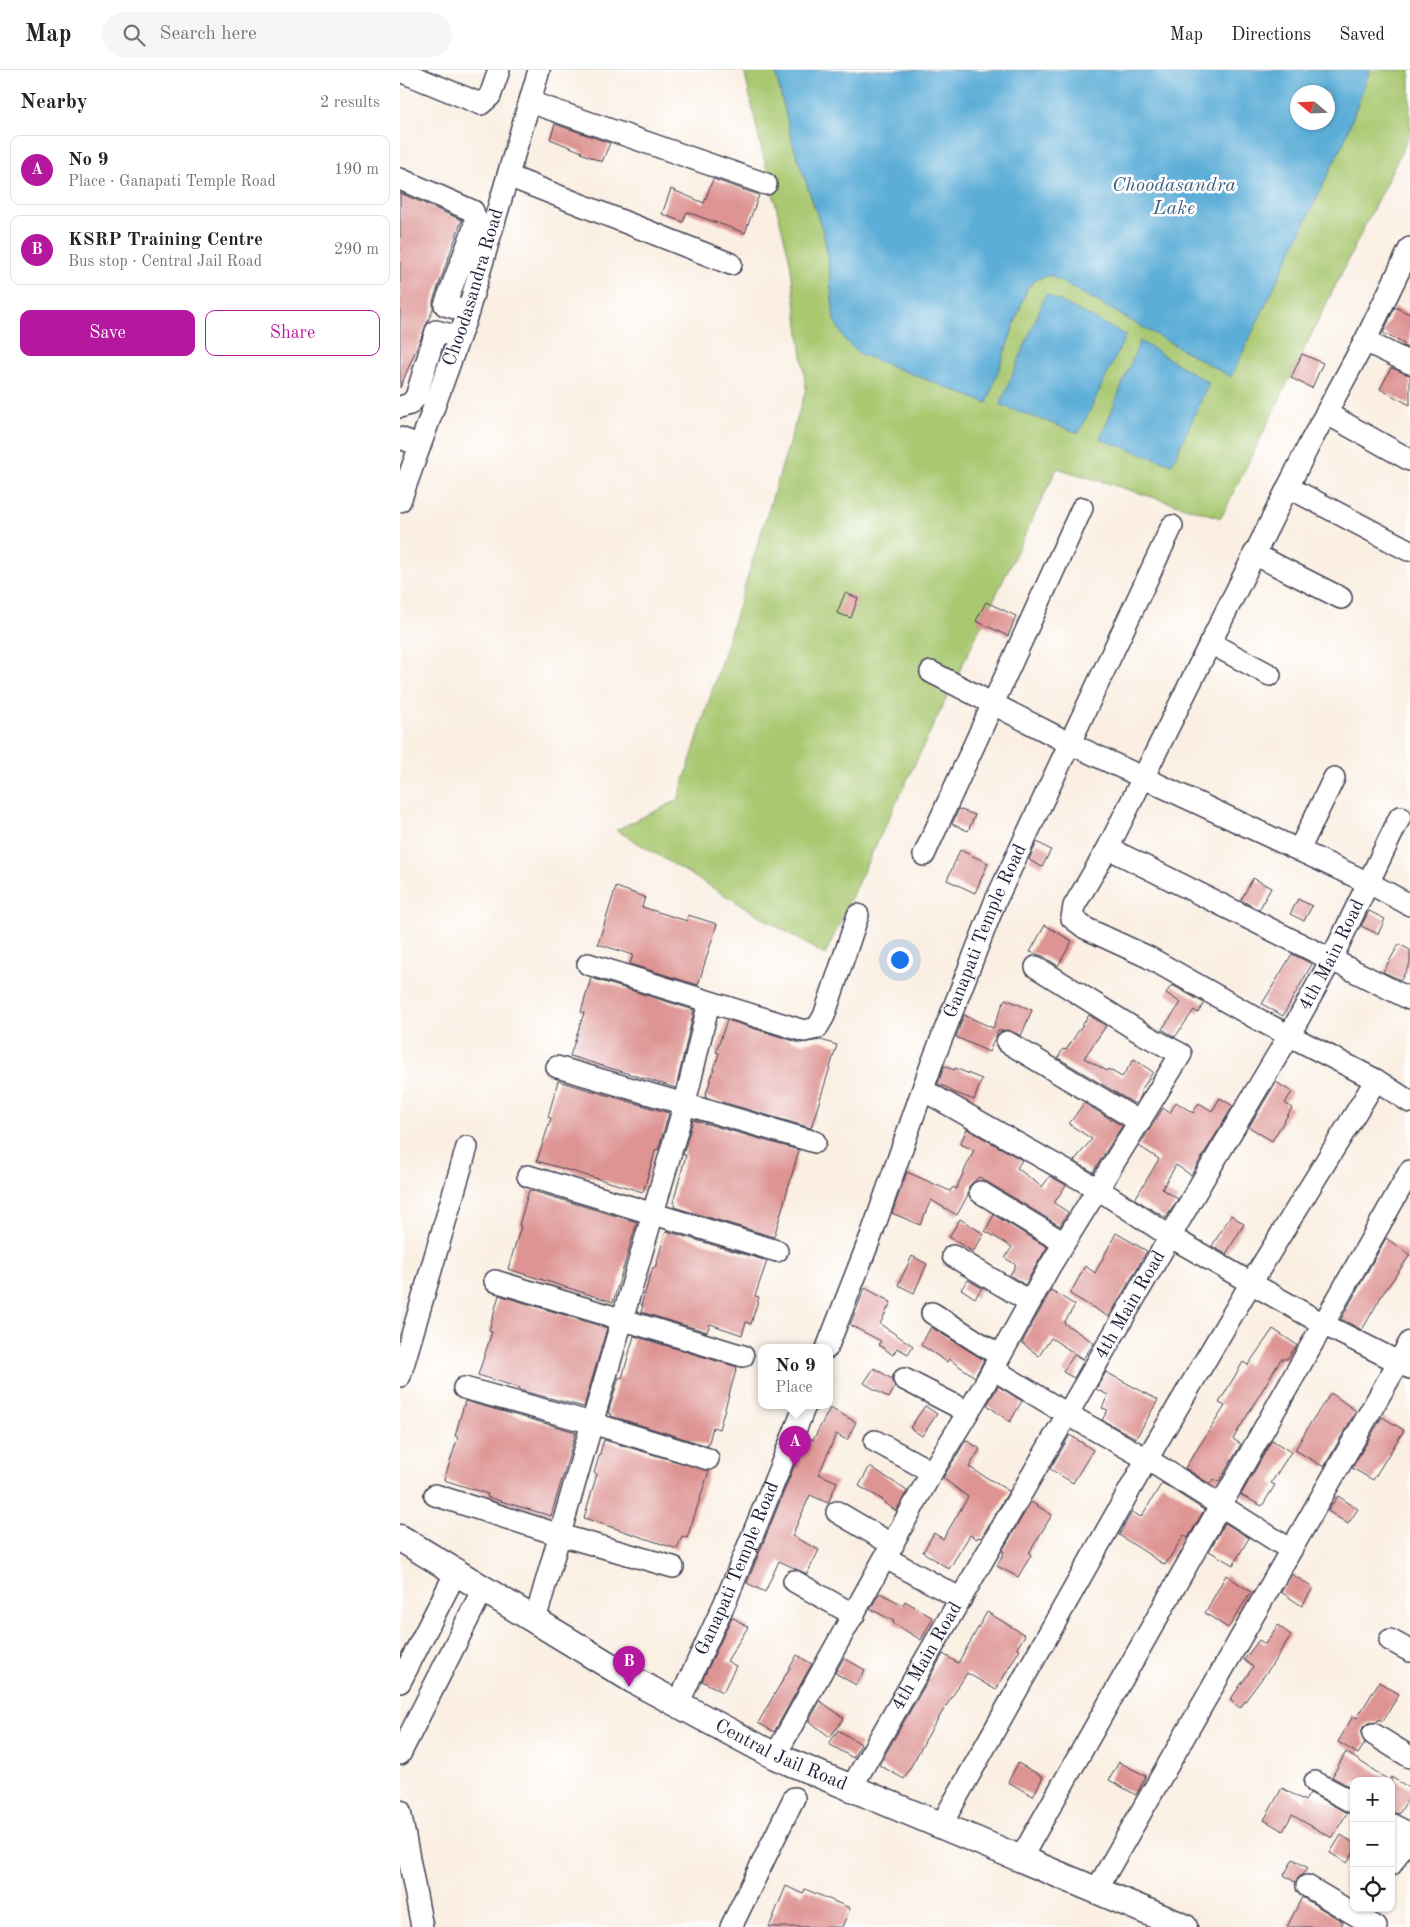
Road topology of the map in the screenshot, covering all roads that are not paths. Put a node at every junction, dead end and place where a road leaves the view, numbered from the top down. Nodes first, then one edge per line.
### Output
1 (499, 70) edge
2 (538, 70) edge
3 (400, 72) edge
4 (530, 102) junction
5 (508, 176) junction
6 (400, 179) edge
7 (766, 184) dead end
8 (1410, 248) edge
9 (731, 264) dead end
10 (1403, 282) edge
11 (445, 305) junction
12 (468, 312) junction
13 (436, 331) junction
14 (459, 337) junction
15 (1365, 341) junction
16 (1410, 363) edge
17 (400, 407) edge
18 (1326, 413) junction
19 (410, 442) edge
20 (1410, 460) edge
21 (1288, 487) junction
22 (400, 501) edge
23 (1082, 508) dead end
24 (1172, 526) dead end
25 (1408, 550) dead end
26 (1254, 554) junction
27 (1341, 598) dead end
28 (1210, 643) junction
29 (930, 672) dead end
30 (1270, 675) dead end
31 (994, 704) junction
32 (1069, 743) junction
33 (1143, 777) junction
34 (1334, 778) dead end
35 (1400, 818) dead end
36 (1108, 848) junction
37 (1299, 850) junction
38 (924, 855) dead end
39 (1369, 883) junction
40 (1410, 905) edge
41 (858, 915) dead end
42 (1331, 960) junction
43 (588, 964) dead end
44 (1036, 967) dead end
45 (1410, 999) edge
46 (709, 1002) junction
47 (1290, 1034) junction
48 (1007, 1042) dead end
49 (557, 1067) dead end
50 (1376, 1080) junction
51 (923, 1090) junction
52 (1410, 1102) edge
53 (685, 1103) junction
54 (1140, 1122) junction
55 (815, 1142) dead end
56 (467, 1147) dead end
57 (1410, 1170) edge
58 (528, 1176) dead end
59 (1098, 1189) junction
60 (980, 1192) dead end
61 (652, 1214) junction
62 (1171, 1237) junction
63 (1064, 1243) junction
64 (777, 1251) dead end
65 (953, 1256) dead end
66 (495, 1281) dead end
67 (1251, 1283) junction
68 (1030, 1302) junction
69 (932, 1313) dead end
70 (622, 1320) junction
71 (1323, 1324) junction
72 (1410, 1342) edge
73 (829, 1344) edge
74 (744, 1356) dead end
75 (997, 1362) junction
76 (1404, 1365) edge
77 (400, 1376) edge
78 (904, 1379) dead end
79 (464, 1388) dead end
80 (804, 1409) edge
81 (968, 1412) junction
82 (1067, 1414) junction
83 (592, 1423) junction
84 (875, 1441) dead end
85 (708, 1459) dead end
86 (1147, 1459) junction
87 (932, 1472) junction
88 (435, 1495) dead end
89 (1220, 1506) junction
90 (837, 1512) dead end
91 (560, 1534) junction
92 (400, 1538) edge
93 (1291, 1550) junction
94 (890, 1551) junction
95 (673, 1567) dead end
96 (456, 1572) junction
97 (794, 1581) dead end
98 (483, 1589) junction
99 (961, 1599) junction
100 (854, 1615) junction
101 (535, 1620) junction
102 (1390, 1640) dead end
103 (1410, 1651) edge
104 (400, 1682) edge
105 (678, 1704) junction
106 (1373, 1734) dead end
107 (400, 1754) edge
108 (775, 1756) junction
109 (1410, 1758) edge
110 (1315, 1782) dead end
111 (851, 1788) junction
112 (794, 1798) dead end
113 (1350, 1801) edge
114 (400, 1811) edge
115 (941, 1824) junction
116 (1395, 1826) edge
117 (1021, 1858) junction
118 (1395, 1858) edge
119 (1307, 1886) dead end
120 (1097, 1889) junction
121 (1363, 1920) edge
122 (422, 1927) edge
123 (731, 1927) edge
124 (1184, 1927) edge

1 - 3 street
2 - 4 street, Choodasandra Road
4 - 5 street, Choodasandra Road
4 - 7 street
5 - 9 street
5 - 12 street, Choodasandra Road
6 - 11 street
8 - 10 street
10 - 15 street
11 - 12 street
11 - 13 street
12 - 14 street, Choodasandra Road
13 - 14 street
13 - 17 street
14 - 19 street, Choodasandra Road
15 - 16 street
15 - 18 street
18 - 20 street
18 - 21 street
19 - 22 street, Choodasandra Road
21 - 25 street
21 - 26 street
23 - 31 street
24 - 32 street, Ganapati Temple Road
26 - 27 street
26 - 28 street
28 - 30 street
28 - 33 street
29 - 31 street
31 - 32 street
31 - 38 street
32 - 33 street
32 - 51 street, Ganapati Temple Road
33 - 36 street
33 - 37 street
34 - 37 street
35 - 39 street, 4th Main Road
36 - 42 street
36 - 47 street
37 - 39 street
39 - 40 street
39 - 42 street, 4th Main Road
41 - 46 street
42 - 45 street
42 - 47 street, 4th Main Road
43 - 46 street
44 - 54 street
46 - 53 street
47 - 50 street
47 - 62 street, 4th Main Road
48 - 54 street
49 - 53 street
50 - 52 street
50 - 67 street
51 - 59 street
51 - 73 street, Ganapati Temple Road
53 - 55 street
53 - 61 street
54 - 59 street
56 - 77 street
57 - 71 street
58 - 61 street
59 - 62 street
59 - 63 street
60 - 63 street
61 - 64 street
61 - 70 street
62 - 67 street
62 - 82 street, 4th Main Road
63 - 68 street
65 - 68 street
66 - 70 street
67 - 71 street
67 - 86 street
68 - 75 street
69 - 75 street
70 - 74 street
70 - 83 street
71 - 76 street
71 - 89 street
72 - 76 street
75 - 81 street
75 - 82 street
76 - 93 street
78 - 81 street
79 - 83 street
80 - 105 street, Ganapati Temple Road
81 - 87 street
82 - 86 street
82 - 99 street, 4th Main Road
83 - 85 street
83 - 91 street
84 - 87 street
86 - 89 street
86 - 115 street
87 - 94 street
88 - 91 street
89 - 93 street
89 - 117 street
90 - 94 street
91 - 95 street
91 - 101 street
92 - 96 main road, Central Jail Road
93 - 120 street
94 - 99 street
94 - 100 street
96 - 98 main road, Central Jail Road
96 - 104 street
97 - 100 street
98 - 101 main road, Central Jail Road
98 - 107 street
99 - 111 street, 4th Main Road
100 - 108 street
101 - 105 main road, Central Jail Road
102 - 103 street
105 - 108 main road, Central Jail Road
106 - 109 street
108 - 111 main road, Central Jail Road
110 - 113 street
111 - 115 main road, Central Jail Road
112 - 123 street
114 - 122 street
115 - 117 main road, Central Jail Road
116 - 118 street
117 - 120 main road, Central Jail Road
119 - 121 street
120 - 124 main road, Central Jail Road

